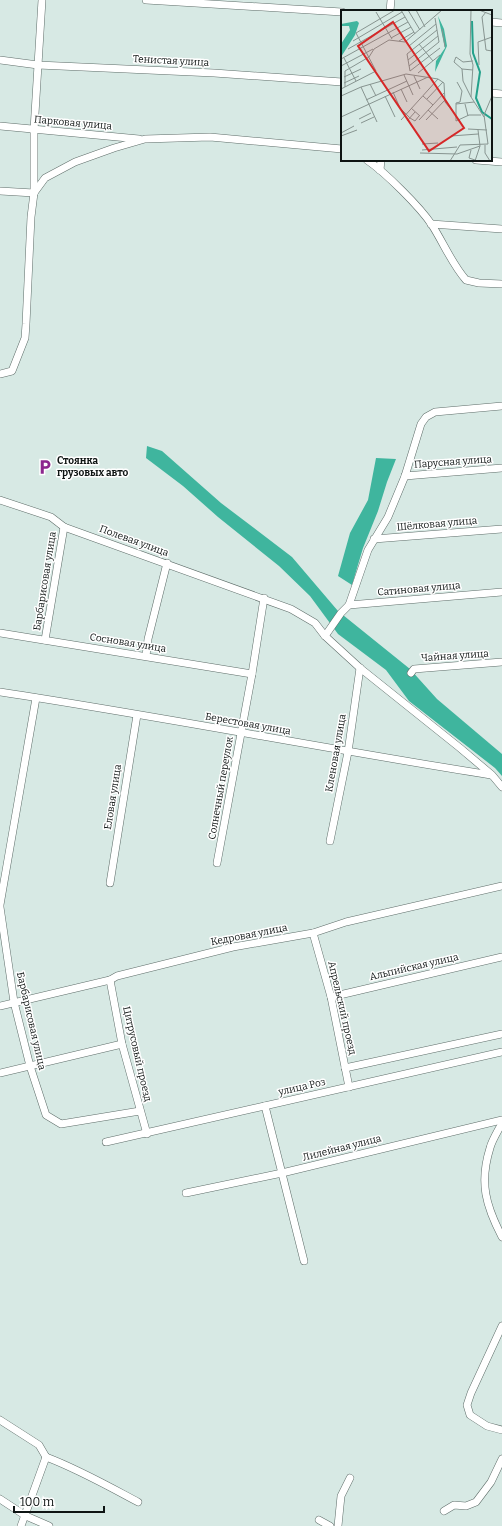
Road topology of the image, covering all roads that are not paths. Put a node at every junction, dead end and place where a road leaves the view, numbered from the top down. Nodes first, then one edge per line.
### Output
1 (42, 0) edge
2 (146, 0) edge
3 (391, 0) edge
4 (390, 10) edge
5 (341, 12) edge
6 (492, 22) edge
7 (502, 23) edge
8 (0, 60) edge
9 (38, 65) junction
10 (341, 82) edge
11 (492, 93) edge
12 (502, 94) edge
13 (0, 126) edge
14 (34, 130) junction
15 (145, 139) junction
16 (341, 149) edge
17 (368, 161) edge
18 (381, 161) edge
19 (489, 161) edge
20 (502, 162) edge
21 (380, 170) junction
22 (0, 191) edge
23 (34, 193) junction
24 (431, 224) junction
25 (502, 229) edge
26 (502, 284) edge
27 (0, 376) edge
28 (502, 406) edge
29 (502, 468) edge
30 (405, 476) junction
31 (0, 500) edge
32 (64, 527) junction
33 (502, 529) edge
34 (374, 539) junction
35 (167, 563) junction
36 (502, 592) edge
37 (264, 598) junction
38 (349, 605) junction
39 (0, 632) edge
40 (325, 636) junction
41 (45, 640) junction
42 (146, 656) junction
43 (502, 662) edge
44 (360, 668) junction
45 (411, 672) dead end
46 (252, 674) junction
47 (0, 692) edge
48 (36, 698) junction
49 (137, 715) junction
50 (241, 732) junction
51 (348, 752) junction
52 (492, 775) junction
53 (502, 787) edge
54 (330, 841) dead end
55 (217, 863) dead end
56 (110, 884) dead end
57 (502, 886) edge
58 (0, 906) edge
59 (313, 933) junction
60 (502, 957) edge
61 (110, 980) junction
62 (331, 997) junction
63 (14, 1002) junction
64 (0, 1006) edge
65 (502, 1034) edge
66 (122, 1044) junction
67 (502, 1052) edge
68 (30, 1066) junction
69 (346, 1068) junction
70 (0, 1073) edge
71 (349, 1087) junction
72 (265, 1106) junction
73 (140, 1111) junction
74 (502, 1120) edge
75 (502, 1123) edge
76 (146, 1134) junction
77 (106, 1142) dead end
78 (282, 1173) junction
79 (186, 1193) dead end
80 (502, 1237) edge
81 (304, 1261) dead end
82 (502, 1326) edge
83 (0, 1420) edge
84 (502, 1430) edge
85 (46, 1457) junction
86 (502, 1459) edge
87 (350, 1478) dead end
88 (0, 1499) edge
89 (138, 1502) dead end
90 (444, 1511) dead end
91 (26, 1516) junction
92 (319, 1520) dead end
93 (21, 1526) edge
94 (49, 1526) edge
95 (330, 1526) edge
96 (338, 1526) edge

1 - 9 street
2 - 5 street
3 - 4 street
6 - 7 street
8 - 9 street, Тенистая улица
9 - 10 street, Тенистая улица
9 - 14 street
11 - 12 street
13 - 14 street, Парковая улица
14 - 15 street, Парковая улица
14 - 23 street
15 - 16 street
15 - 23 street
17 - 21 street
18 - 21 street
19 - 20 street
21 - 24 street
22 - 23 street
23 - 27 street
24 - 25 street
24 - 26 street
28 - 30 street
29 - 30 street, Парусная улица
30 - 34 street
31 - 32 street, Полевая улица
32 - 35 street, Полевая улица
32 - 41 street, Барбарисовая улица
33 - 34 street, Шёлковая улица
34 - 38 street
35 - 37 street, Полевая улица
35 - 42 street
36 - 38 street, Сатиновая улица
37 - 40 street, Полевая улица
37 - 46 street, Солнечный переулок
38 - 40 street
39 - 41 street, Сосновая улица
40 - 44 street, Полевая улица
41 - 42 street, Сосновая улица
42 - 46 street, Сосновая улица
43 - 45 street, Чайная улица
44 - 51 street, Кленовая улица
44 - 52 street, Полевая улица
46 - 50 street, Солнечный переулок
47 - 48 street, Берестовая улица
48 - 49 street, Берестовая улица
48 - 58 street, Барбарисовая улица
49 - 50 street, Берестовая улица
49 - 56 street, Еловая улица
50 - 51 street, Берестовая улица
50 - 55 street, Солнечный переулок
51 - 52 street, Берестовая улица
51 - 54 street, Кленовая улица
52 - 53 street, Полевая улица
57 - 59 street, Кедровая улица
58 - 63 street, Барбарисовая улица
59 - 61 street, Кедровая улица
59 - 62 street, Апрельский проезд
60 - 62 street, Альпийская улица
61 - 63 street, Кедровая улица
61 - 66 street, Цитрусовый проезд
62 - 69 street, Апрельский проезд
63 - 64 street, Кедровая улица
63 - 68 street, Барбарисовая улица
65 - 69 street
66 - 68 street
66 - 73 street, Цитрусовый проезд
67 - 71 street, улица Роз
68 - 70 street
68 - 73 street, Барбарисовая улица
69 - 71 street, Апрельский проезд
71 - 72 street, улица Роз
72 - 76 street, улица Роз
72 - 78 street
73 - 76 street, Цитрусовый проезд
74 - 78 street, Лилейная улица
75 - 80 street
76 - 77 street, улица Роз
78 - 79 street, Лилейная улица
78 - 81 street
82 - 84 street
83 - 85 street
85 - 89 street
85 - 91 street
86 - 90 street
87 - 96 street
88 - 91 street
91 - 93 street
91 - 94 street
92 - 95 street

